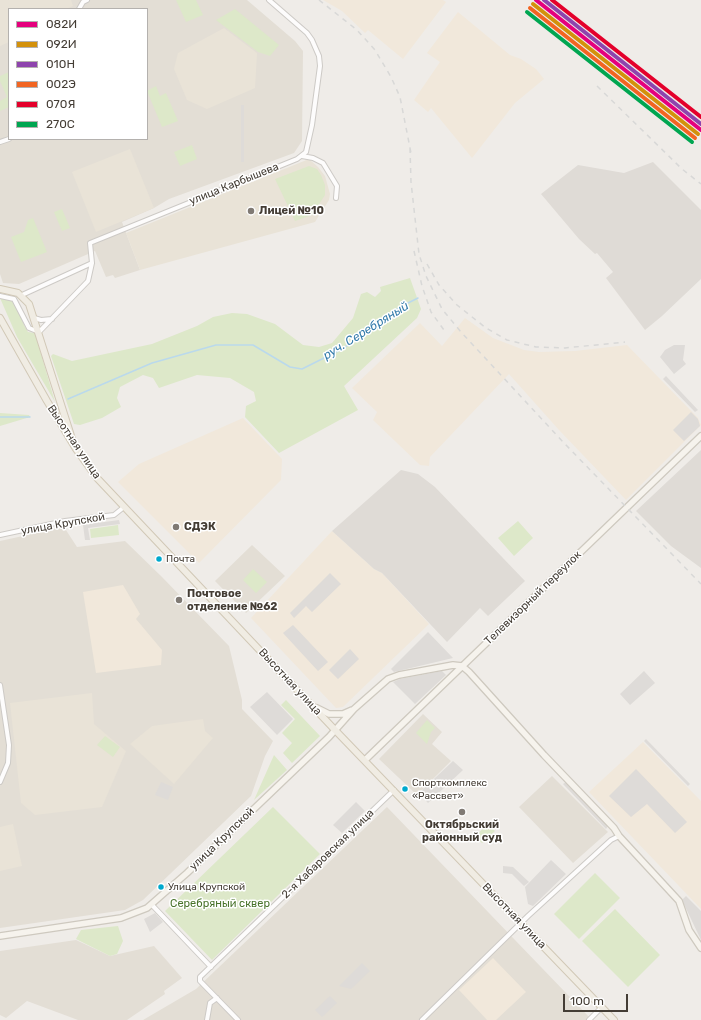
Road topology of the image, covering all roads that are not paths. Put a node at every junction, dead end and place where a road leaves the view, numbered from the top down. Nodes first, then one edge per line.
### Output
1 (87, 0) edge
2 (269, 0) edge
3 (80, 8) edge
4 (302, 156) junction
5 (336, 198) dead end
6 (92, 263) junction
7 (0, 289) edge
8 (22, 295) junction
9 (0, 296) edge
10 (0, 318) edge
11 (34, 318) junction
12 (53, 318) junction
13 (0, 324) edge
14 (6, 330) junction
15 (39, 332) junction
16 (701, 436) edge
17 (76, 450) junction
18 (124, 506) junction
19 (0, 535) edge
20 (462, 666) junction
21 (0, 685) edge
22 (314, 707) junction
23 (354, 709) junction
24 (335, 730) junction
25 (365, 760) junction
26 (0, 782) edge
27 (394, 790) junction
28 (619, 836) junction
29 (152, 905) junction
30 (522, 923) junction
31 (0, 936) edge
32 (701, 948) edge
33 (211, 967) junction
34 (217, 998) junction
35 (602, 1007) junction
36 (207, 1020) edge
37 (238, 1020) edge
38 (422, 1020) edge
39 (589, 1020) edge
40 (614, 1020) edge

1 - 3 street
2 - 4 street
4 - 5 street
4 - 6 street, улица Карбышева
6 - 8 street
6 - 12 street
7 - 8 main road
8 - 11 main road
9 - 15 street
10 - 14 main road, Высотная улица
11 - 12 street
11 - 15 main road
12 - 15 street
13 - 14 main road
14 - 17 main road, Высотная улица
15 - 17 main road
16 - 20 street, Телевизорный переулок
17 - 18 main road, Высотная улица
18 - 19 street, улица Крупской
18 - 22 main road, Высотная улица
20 - 23 street, улица Крупской
20 - 25 street, Телевизорный переулок
20 - 28 street
21 - 26 street
22 - 23 street
22 - 24 main road, Высотная улица
23 - 24 street, улица Крупской
24 - 25 main road, Высотная улица
24 - 29 street, улица Крупской
25 - 27 main road, Высотная улица
27 - 30 main road, Высотная улица
27 - 33 street, 2-я Хабаровская улица
28 - 30 street
28 - 32 street
29 - 31 street, улица Крупской
29 - 33 street
30 - 35 main road, Высотная улица
30 - 38 street
33 - 34 street, 2-я Хабаровская улица
34 - 36 street
34 - 37 street
35 - 39 street
35 - 40 main road, Высотная улица

